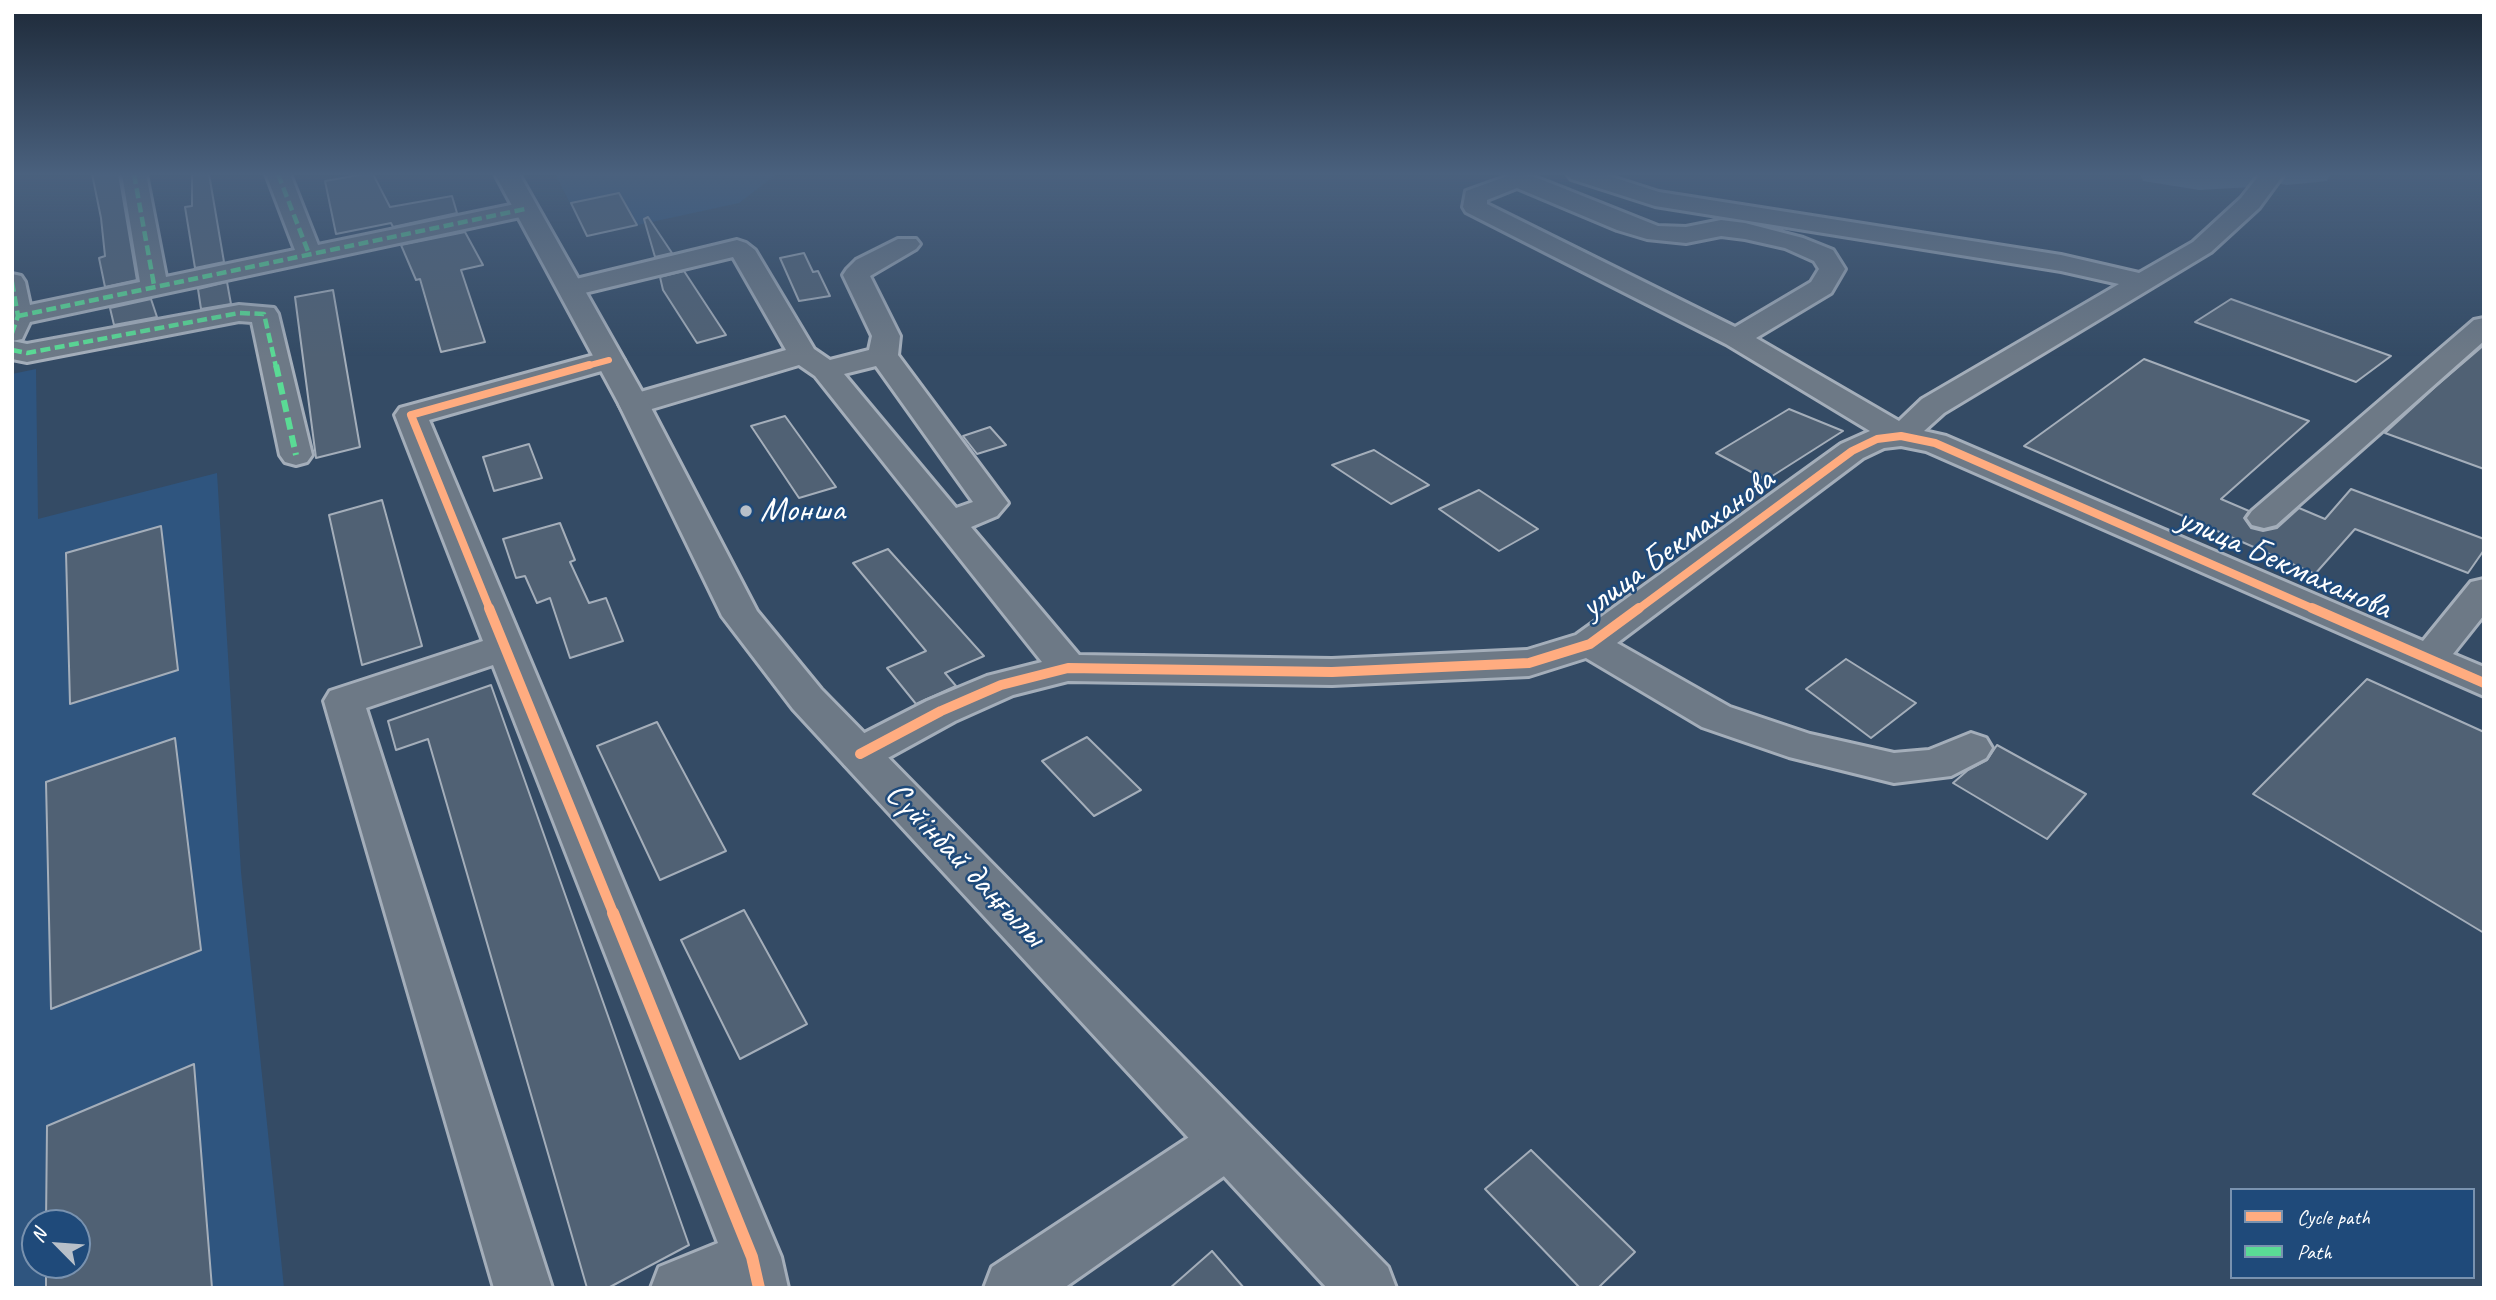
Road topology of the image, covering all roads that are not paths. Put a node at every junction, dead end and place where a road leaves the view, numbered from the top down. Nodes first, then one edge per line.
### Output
1 (145, 235) edge
2 (302, 235) edge
3 (373, 235) edge
4 (541, 235) edge
5 (1526, 235) edge
6 (1763, 235) edge
7 (1881, 235) edge
8 (2216, 235) edge
9 (907, 244) dead end
10 (309, 254) junction
11 (12, 282) edge
12 (2144, 282) junction
13 (154, 285) junction
14 (572, 288) junction
15 (2484, 326) edge
16 (14, 336) edge
17 (1736, 338) junction
18 (883, 355) junction
19 (609, 360) junction
20 (814, 362) junction
21 (634, 404) junction
22 (1901, 436) junction
23 (296, 455) dead end
24 (2264, 518) dead end
25 (950, 523) junction
26 (2484, 590) edge
27 (1590, 644) junction
28 (505, 647) junction
29 (2430, 658) junction
30 (1068, 668) junction
31 (2484, 683) edge
32 (1971, 748) dead end
33 (860, 754) junction
34 (1228, 1142) junction
35 (756, 1272) edge
36 (523, 1288) edge
37 (680, 1288) edge
38 (1013, 1288) edge
39 (1367, 1288) edge

1 - 13 street
2 - 10 street
3 - 10 street
4 - 14 street, Сүйінбай даңғылы
5 - 17 street
6 - 17 street
7 - 12 street
8 - 12 street
9 - 18 street
10 - 13 street
11 - 16 street
12 - 22 street
13 - 16 street
14 - 19 street, Сүйінбай даңғылы
14 - 20 street
15 - 24 street
16 - 23 street
17 - 22 street
18 - 20 street
18 - 25 street
19 - 21 street, Сүйінбай даңғылы
19 - 28 street
20 - 21 street
20 - 25 street
21 - 33 street, Сүйінбай даңғылы
22 - 27 street, улица Бекмаханова
22 - 29 street, улица Бекмаханова
25 - 30 street
26 - 29 street
27 - 30 street, улица Бекмаханова
27 - 32 street
28 - 35 street
28 - 36 street
29 - 31 street, улица Бекмаханова
30 - 33 street, улица Бекмаханова
33 - 34 street, Сүйінбай даңғылы
34 - 38 street
34 - 39 street, Сүйінбай даңғылы
35 - 37 street

